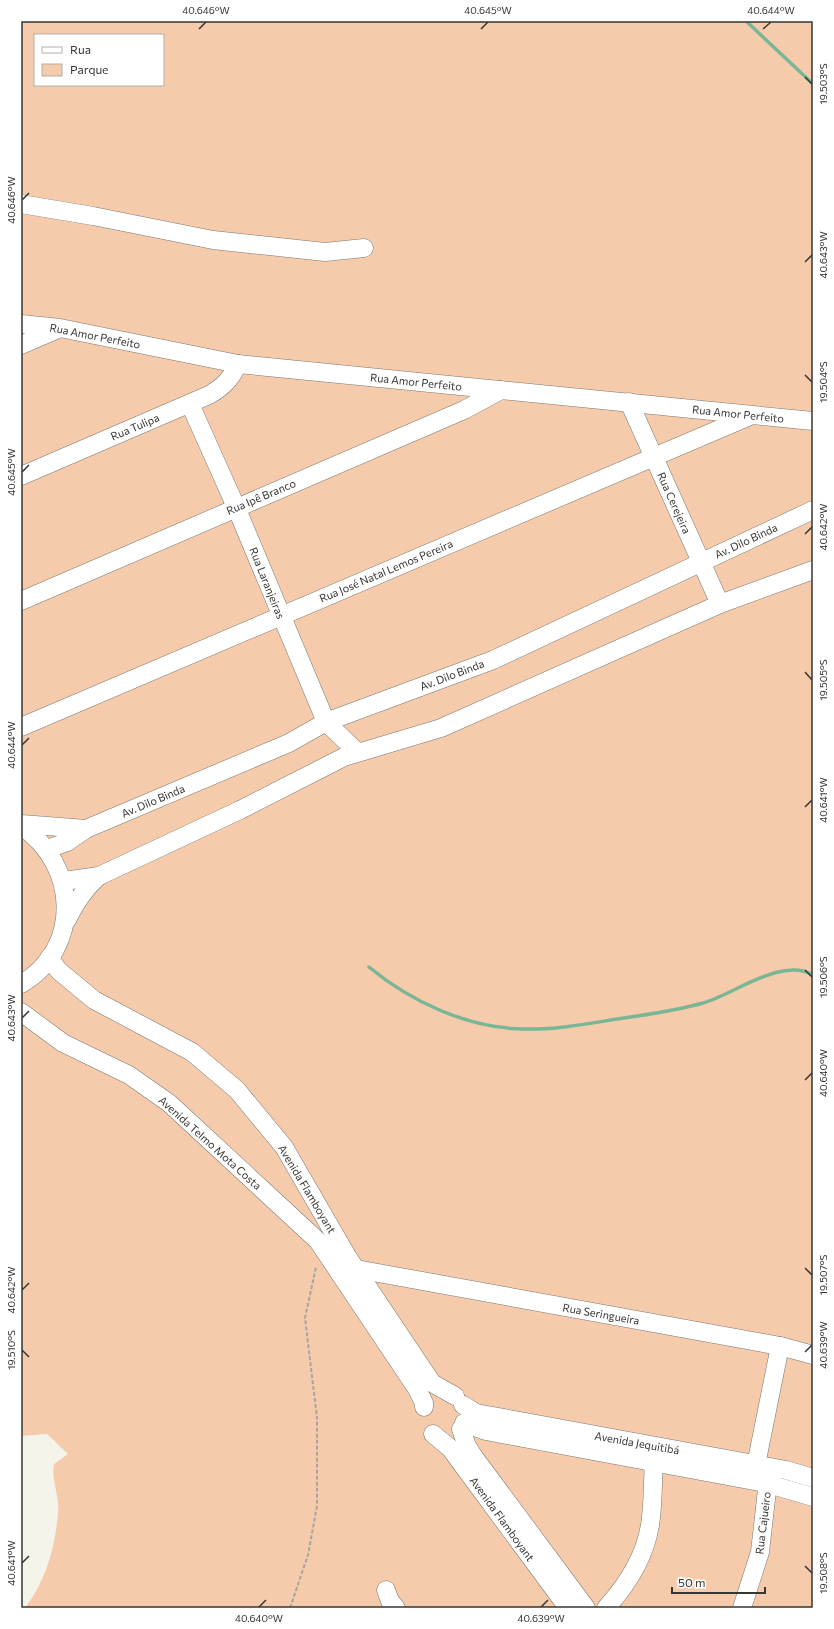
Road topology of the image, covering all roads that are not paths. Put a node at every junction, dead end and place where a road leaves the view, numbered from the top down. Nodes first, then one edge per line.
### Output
1 (21, 204) edge
2 (364, 248) dead end
3 (21, 324) edge
4 (60, 328) junction
5 (21, 345) edge
6 (238, 364) junction
7 (501, 390) junction
8 (629, 402) junction
9 (190, 404) junction
10 (751, 416) junction
11 (813, 421) edge
12 (653, 457) junction
13 (21, 476) edge
14 (236, 507) junction
15 (813, 510) edge
16 (700, 562) junction
17 (813, 570) edge
18 (21, 601) edge
19 (720, 604) junction
20 (280, 616) junction
21 (326, 722) junction
22 (21, 727) edge
23 (358, 752) junction
24 (21, 825) edge
25 (86, 829) junction
26 (47, 849) junction
27 (99, 876) junction
28 (64, 881) junction
29 (63, 928) junction
30 (49, 958) junction
31 (21, 984) edge
32 (21, 1012) edge
33 (322, 1248) joint
34 (356, 1269) junction
35 (389, 1276) junction
36 (365, 1297) junction
37 (780, 1346) junction
38 (813, 1355) edge
39 (459, 1401) junction
40 (424, 1407) junction
41 (463, 1426) junction
42 (433, 1434) junction
43 (655, 1454) junction
44 (764, 1472) junction
45 (813, 1478) edge
46 (813, 1497) edge
47 (386, 1590) dead end
48 (396, 1608) edge
49 (568, 1608) edge
50 (586, 1608) edge
51 (606, 1608) edge
52 (742, 1608) edge

1 - 2 street
3 - 4 street, Rua Amor Perfeito
4 - 5 street
4 - 6 street, Rua Amor Perfeito
6 - 7 street, Rua Amor Perfeito
6 - 9 street, Rua Tulipa
7 - 8 street, Rua Amor Perfeito
7 - 14 street, Rua Ipê Branco
8 - 10 street, Rua Amor Perfeito
8 - 12 street, Rua Cerejeira
9 - 13 street, Rua Tulipa
9 - 14 street, Rua Laranjeiras
10 - 11 street, Rua Amor Perfeito
10 - 12 street, Rua José Natal Lemos Pereira
12 - 16 street, Rua Cerejeira
12 - 20 street, Rua José Natal Lemos Pereira
14 - 18 street, Rua Ipê Branco
14 - 20 street, Rua Laranjeiras
15 - 16 street, Av. Dilo Binda
16 - 19 street, Rua Cerejeira
16 - 21 street, Av. Dilo Binda
17 - 19 street
19 - 23 street
20 - 21 street, Rua Laranjeiras
20 - 22 street, Rua José Natal Lemos Pereira
21 - 23 street, Rua Laranjeiras
21 - 25 street, Av. Dilo Binda
23 - 27 street
24 - 25 street
24 - 26 street
25 - 26 street, Av. Dilo Binda
26 - 28 street
27 - 28 street
27 - 29 street
28 - 29 street
29 - 30 street
30 - 31 street
30 - 34 street, Avenida Flamboyant
32 - 33 street, Avenida Telmo Mota Costa
33 - 36 street, Avenida Flamboyant
34 - 35 street, Rua Seringueira
34 - 36 street, Avenida Flamboyant
35 - 36 street
35 - 37 street, Rua Seringueira
36 - 39 street, Avenida Flamboyant
36 - 40 street, Avenida Flamboyant
37 - 38 street, Rua Seringueira
37 - 44 street, Rua Cajueiro
39 - 40 street
39 - 41 street
39 - 43 street, Avenida Jequitibá
40 - 42 street
41 - 42 street
41 - 43 street, Avenida Jequitibá
41 - 50 street, Avenida Flamboyant
42 - 49 street, Avenida Flamboyant
43 - 44 street, Avenida Jequitibá
43 - 51 street
44 - 45 street, Avenida Jequitibá
44 - 46 street, Avenida Jequitibá
44 - 52 street, Rua Cajueiro
47 - 48 street

